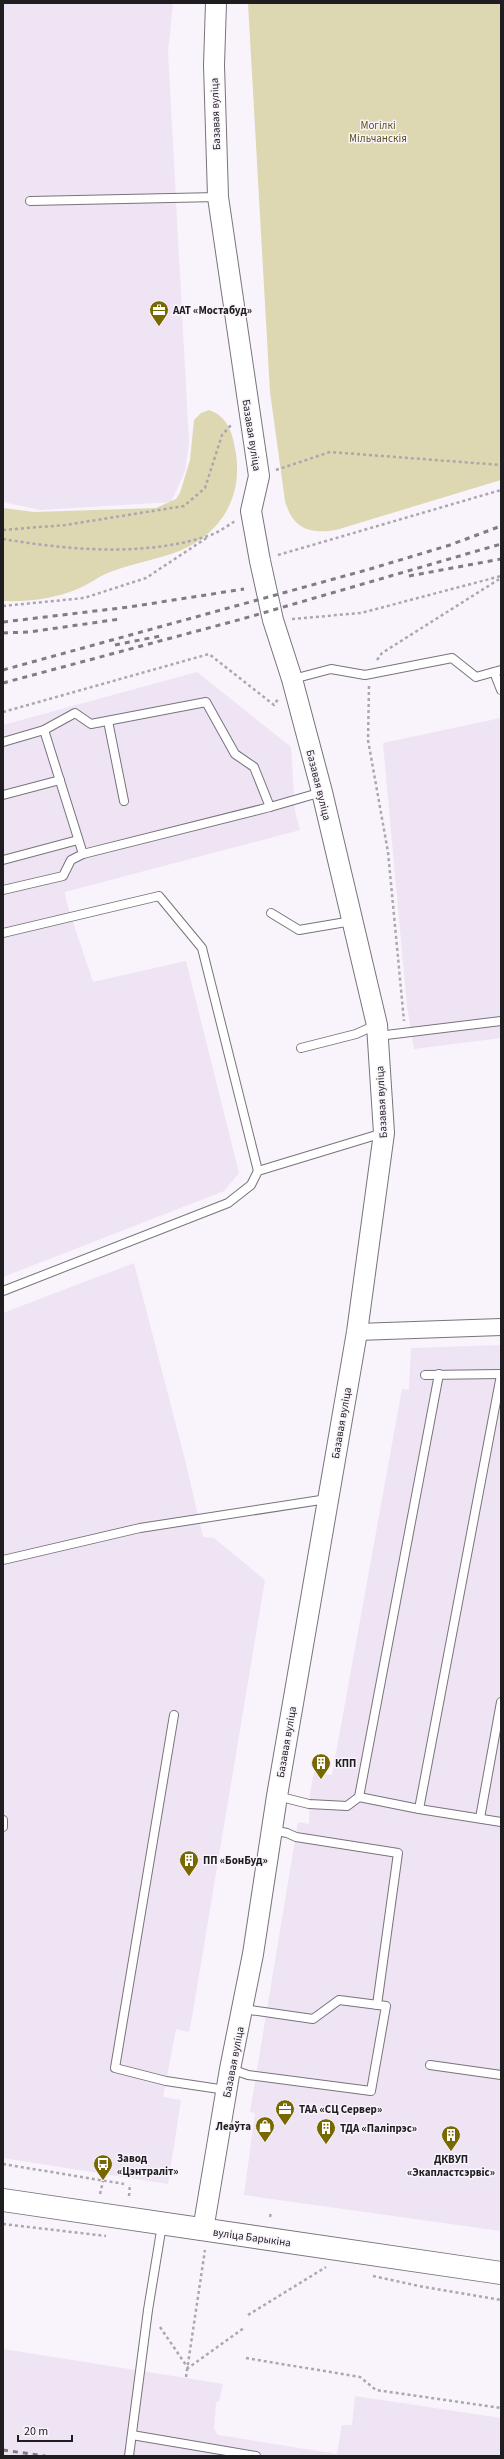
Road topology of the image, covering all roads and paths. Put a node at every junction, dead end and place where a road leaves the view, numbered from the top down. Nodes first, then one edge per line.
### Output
1 (216, 3) edge
2 (218, 197) junction
3 (30, 201) dead end
4 (248, 407) junction
5 (501, 465) edge
6 (259, 476) junction
7 (501, 490) edge
8 (251, 511) junction
9 (3, 530) edge
10 (210, 536) junction
11 (3, 539) edge
12 (260, 561) junction
13 (501, 577) edge
14 (3, 606) edge
15 (273, 620) junction
16 (497, 671) edge
17 (366, 674) junction
18 (292, 679) junction
19 (501, 690) edge
20 (3, 712) edge
21 (108, 721) junction
22 (44, 730) junction
23 (3, 742) edge
24 (60, 780) junction
25 (322, 792) junction
26 (3, 795) edge
27 (124, 801) dead end
28 (270, 807) junction
29 (78, 840) junction
30 (83, 854) junction
31 (3, 860) edge
32 (3, 890) edge
33 (271, 913) dead end
34 (353, 921) junction
35 (3, 933) edge
36 (501, 1022) edge
37 (377, 1030) junction
38 (405, 1031) junction
39 (301, 1048) dead end
40 (384, 1132) junction
41 (258, 1171) junction
42 (3, 1291) edge
43 (501, 1327) edge
44 (357, 1332) junction
45 (439, 1374) junction
46 (425, 1375) dead end
47 (501, 1375) edge
48 (328, 1499) junction
49 (3, 1560) edge
50 (501, 1702) edge
51 (174, 1715) dead end
52 (277, 1796) junction
53 (359, 1797) junction
54 (419, 1809) junction
55 (480, 1818) junction
56 (3, 1820) edge
57 (501, 1822) edge
58 (3, 1827) edge
59 (272, 1830) junction
60 (377, 2005) junction
61 (243, 2009) junction
62 (430, 2065) dead end
63 (230, 2068) junction
64 (501, 2075) edge
65 (226, 2090) junction
66 (3, 2164) edge
67 (124, 2184) dead end
68 (130, 2184) dead end
69 (129, 2196) dead end
70 (3, 2200) edge
71 (271, 2212) dead end
72 (270, 2217) dead end
73 (3, 2224) edge
74 (163, 2224) junction
75 (110, 2236) dead end
76 (204, 2240) junction
77 (329, 2266) dead end
78 (501, 2273) edge
79 (371, 2275) dead end
80 (501, 2300) edge
81 (148, 2310) junction
82 (248, 2315) dead end
83 (244, 2328) dead end
84 (246, 2358) dead end
85 (188, 2368) junction
86 (186, 2378) dead end
87 (501, 2408) edge
88 (132, 2435) junction
89 (129, 2456) edge
90 (256, 2456) edge

1 - 2 street, Базавая вуліца
2 - 3 lane
2 - 4 street, Базавая вуліца
4 - 6 street, Базавая вуліца
4 - 9 path
5 - 6 path
6 - 8 street, Базавая вуліца
7 - 12 path
8 - 10 path
8 - 12 street, Базавая вуліца
10 - 11 path
10 - 14 path
12 - 15 street, Базавая вуліца
13 - 15 path
13 - 17 path
15 - 18 street, Базавая вуліца
16 - 17 lane
16 - 19 lane
17 - 18 lane
17 - 38 path
18 - 20 path
18 - 25 street, Базавая вуліца
21 - 22 lane
21 - 27 lane
21 - 28 lane
22 - 23 lane
22 - 24 lane
24 - 26 lane
24 - 29 lane
25 - 28 lane
25 - 34 street, Базавая вуліца
28 - 30 lane
29 - 30 lane
29 - 31 lane
30 - 32 lane
33 - 34 lane
34 - 37 street, Базавая вуліца
35 - 41 lane
36 - 38 lane
37 - 38 lane
37 - 39 lane
37 - 40 street, Базавая вуліца
40 - 41 lane
40 - 44 street, Базавая вуліца
41 - 42 lane
43 - 44 street
44 - 48 street, Базавая вуліца
45 - 46 lane
45 - 47 lane
45 - 53 lane
47 - 54 lane
48 - 49 lane
48 - 52 street, Базавая вуліца
50 - 55 lane
51 - 65 lane
52 - 53 lane
52 - 59 street, Базавая вуліца
53 - 54 lane
54 - 55 lane
55 - 57 lane
56 - 58 lane
59 - 60 lane
59 - 61 street, Базавая вуліца
60 - 61 lane
60 - 63 lane
61 - 63 street, Базавая вуліца
62 - 64 lane
63 - 65 street, Базавая вуліца
65 - 76 street, Базавая вуліца
66 - 67 path
68 - 69 path
70 - 74 main road, вуліца Барыкіна
71 - 72 path
73 - 75 path
74 - 76 main road, вуліца Барыкіна
74 - 81 lane
76 - 78 main road, вуліца Барыкіна
76 - 85 path
77 - 82 path
79 - 80 path
81 - 85 path
81 - 88 lane
83 - 85 path
84 - 87 path
85 - 86 path
88 - 89 lane
88 - 90 lane

